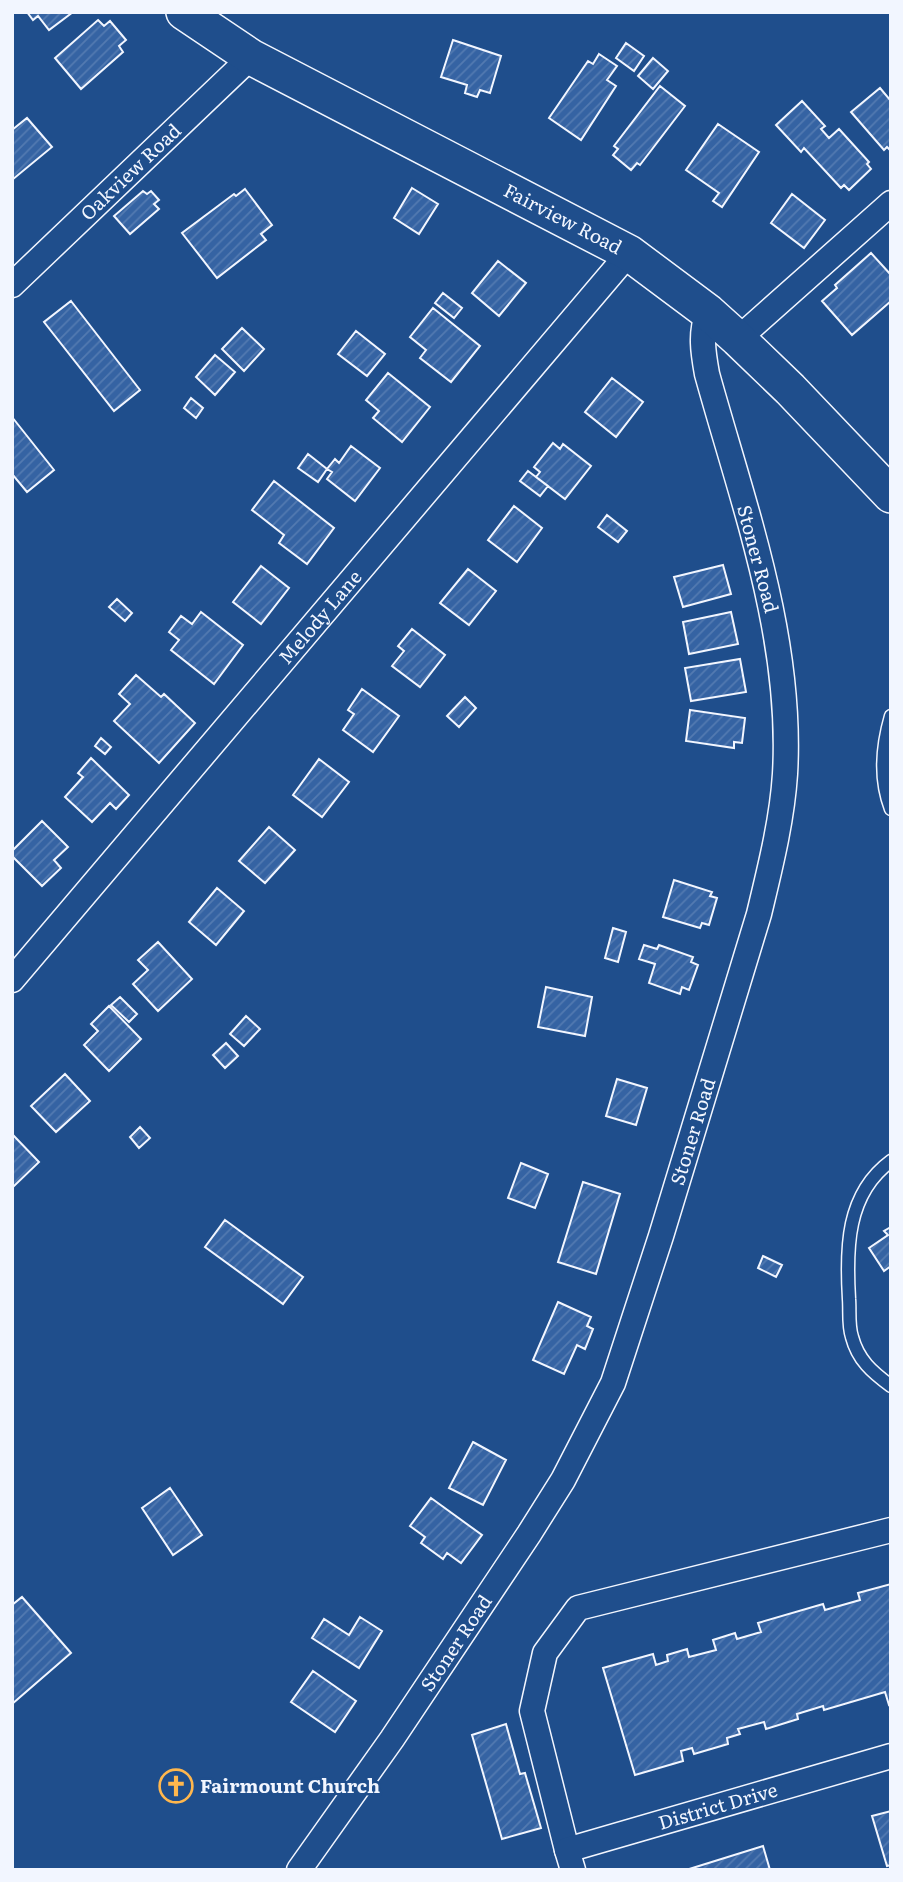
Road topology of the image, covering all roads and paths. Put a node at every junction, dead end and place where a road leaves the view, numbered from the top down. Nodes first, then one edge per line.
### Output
1 (184, 12) edge
2 (251, 57) junction
3 (891, 203) edge
4 (629, 253) junction
5 (12, 285) edge
6 (709, 312) junction
7 (737, 338) junction
8 (891, 495) edge
9 (891, 716) edge
10 (891, 809) edge
11 (12, 980) edge
12 (891, 1161) edge
13 (891, 1386) edge
14 (891, 1530) edge
15 (891, 1756) edge
16 (570, 1860) edge
17 (299, 1870) edge

1 - 2 main road, Fairview Road
2 - 4 main road, Fairview Road
2 - 5 street, Oakview Road
3 - 7 street
4 - 6 main road, Fairview Road
4 - 11 street, Melody Lane
6 - 7 main road, Fairview Road
6 - 17 street, Stoner Road
7 - 8 main road, Fairview Road
9 - 10 lane
12 - 13 lane
14 - 16 street
15 - 16 street, District Drive

